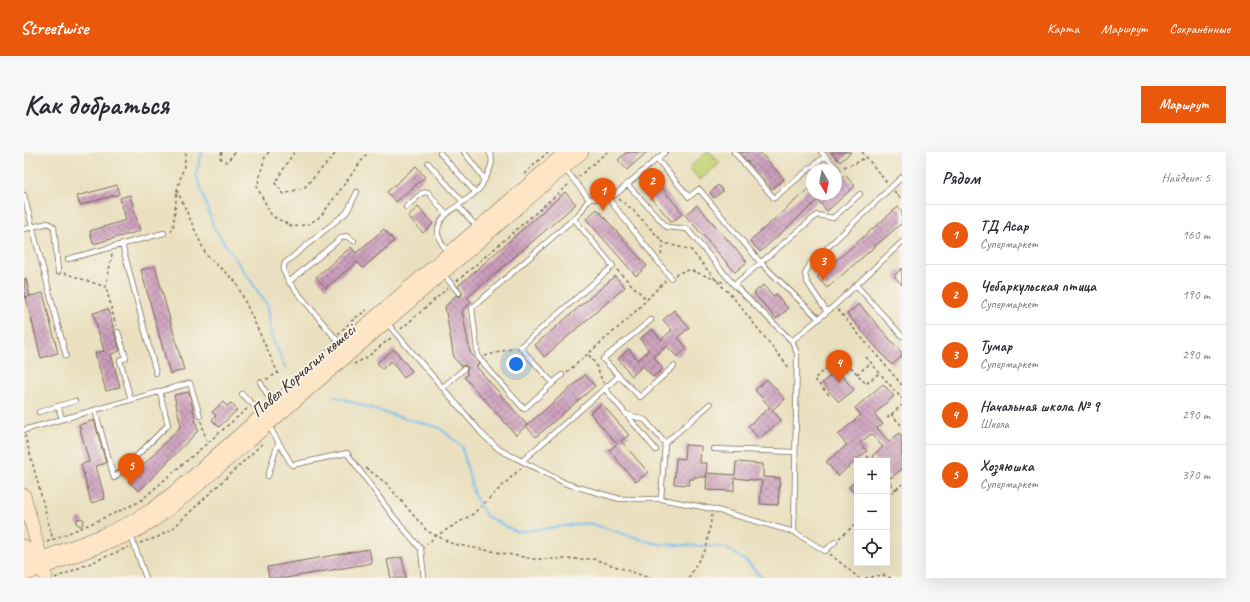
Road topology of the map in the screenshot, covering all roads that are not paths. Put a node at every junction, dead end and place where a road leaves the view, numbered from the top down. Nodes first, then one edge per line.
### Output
1 (464, 152) edge
2 (489, 152) edge
3 (582, 152) edge
4 (665, 152) edge
5 (734, 152) edge
6 (440, 153) edge
7 (823, 154) edge
8 (561, 157) edge
9 (657, 159) junction
10 (428, 163) dead end
11 (833, 164) edge
12 (902, 177) edge
13 (484, 181) junction
14 (627, 184) junction
15 (357, 192) dead end
16 (475, 192) junction
17 (860, 194) dead end
18 (24, 195) edge
19 (608, 198) junction
20 (589, 199) junction
21 (461, 204) junction
22 (406, 207) dead end
23 (446, 215) junction
24 (574, 219) junction
25 (496, 220) junction
26 (32, 227) junction
27 (478, 228) junction
28 (24, 229) edge
29 (164, 233) road end
30 (354, 241) dead end
31 (122, 244) junction
32 (901, 245) edge
33 (449, 253) junction
34 (68, 259) dead end
35 (760, 262) junction
36 (58, 272) road end
37 (442, 273) junction
38 (671, 278) road end
39 (289, 282) junction
40 (734, 285) junction
41 (856, 285) junction
42 (459, 293) dead end
43 (827, 312) junction
44 (819, 319) junction
45 (651, 320) dead end
46 (386, 321) junction
47 (118, 332) road end
48 (902, 336) edge
49 (792, 341) junction
50 (342, 346) junction
51 (66, 356) dead end
52 (674, 366) dead end
53 (464, 369) dead end
54 (156, 373) dead end
55 (562, 375) road end
56 (619, 376) junction
57 (260, 382) road end
58 (553, 383) junction
59 (443, 386) junction
60 (604, 389) junction
61 (160, 392) junction
62 (242, 394) dead end
63 (131, 400) junction
64 (75, 401) dead end
65 (284, 403) junction
66 (710, 404) dead end
67 (58, 406) junction
68 (95, 410) junction
69 (39, 412) dead end
70 (626, 414) junction
71 (200, 416) road end
72 (62, 419) junction
73 (267, 420) junction
74 (24, 430) edge
75 (278, 443) junction
76 (665, 443) junction
77 (714, 449) dead end
78 (656, 450) dead end
79 (795, 452) junction
80 (524, 462) junction
81 (268, 476) dead end
82 (24, 495) edge
83 (661, 499) junction
84 (794, 532) junction
85 (130, 534) junction
86 (103, 540) junction
87 (835, 542) road end
88 (29, 547) edge
89 (34, 570) edge
90 (146, 578) edge
91 (424, 578) edge

1 - 13 lane
2 - 13 lane
3 - 8 street, Павел Корчагин көшесі
4 - 9 lane
5 - 7 lane
6 - 16 lane
7 - 11 lane
8 - 20 lane
8 - 25 street, Павел Корчагин көшесі
9 - 14 lane
9 - 35 lane
10 - 21 lane
12 - 43 lane
13 - 16 lane
14 - 19 lane
14 - 40 lane
15 - 39 lane
16 - 21 lane
17 - 35 lane
18 - 26 lane
19 - 20 lane
19 - 38 lane
20 - 24 lane
21 - 23 lane
21 - 27 lane
22 - 23 lane
23 - 33 lane
24 - 58 lane
24 - 58 lane
25 - 27 street, Павел Корчагин көшесі
25 - 37 street, Павел Корчагин көшесі
26 - 28 lane
26 - 36 lane
26 - 51 lane
27 - 33 street, Павел Корчагин көшесі
29 - 31 lane
30 - 39 lane
31 - 34 lane
31 - 54 lane
32 - 41 lane
33 - 50 street, Павел Корчагин көшесі
35 - 40 lane
35 - 44 lane
37 - 42 lane
37 - 46 street, Павел Корчагин көшесі
39 - 50 lane
40 - 49 lane
41 - 43 lane
41 - 48 lane
43 - 44 lane
44 - 49 lane
45 - 56 lane
46 - 59 lane
46 - 65 street, Павел Корчагин көшесі
47 - 63 lane
49 - 79 lane
50 - 65 street, Павел Корчагин көшесі
52 - 56 lane
53 - 59 lane
55 - 58 lane
56 - 60 lane
57 - 65 lane
59 - 80 lane
60 - 70 lane
60 - 80 lane
61 - 63 lane
61 - 68 lane
61 - 71 lane
62 - 73 lane
63 - 68 lane
64 - 67 lane
65 - 73 street, Павел Корчагин көшесі
66 - 76 lane
67 - 69 lane
67 - 72 lane
68 - 72 lane
70 - 76 lane
70 - 78 lane
72 - 74 lane
73 - 75 lane
73 - 85 street, Павел Корчагин көшесі
73 - 86 street, Павел Корчагин көшесі
75 - 81 lane
75 - 91 lane
76 - 83 lane
77 - 79 lane
79 - 84 lane
80 - 83 lane
82 - 88 street
83 - 84 lane
84 - 87 lane
85 - 86 street, Павел Корчагин көшесі
85 - 90 lane
86 - 89 street, Павел Корчагин көшесі
88 - 89 street

